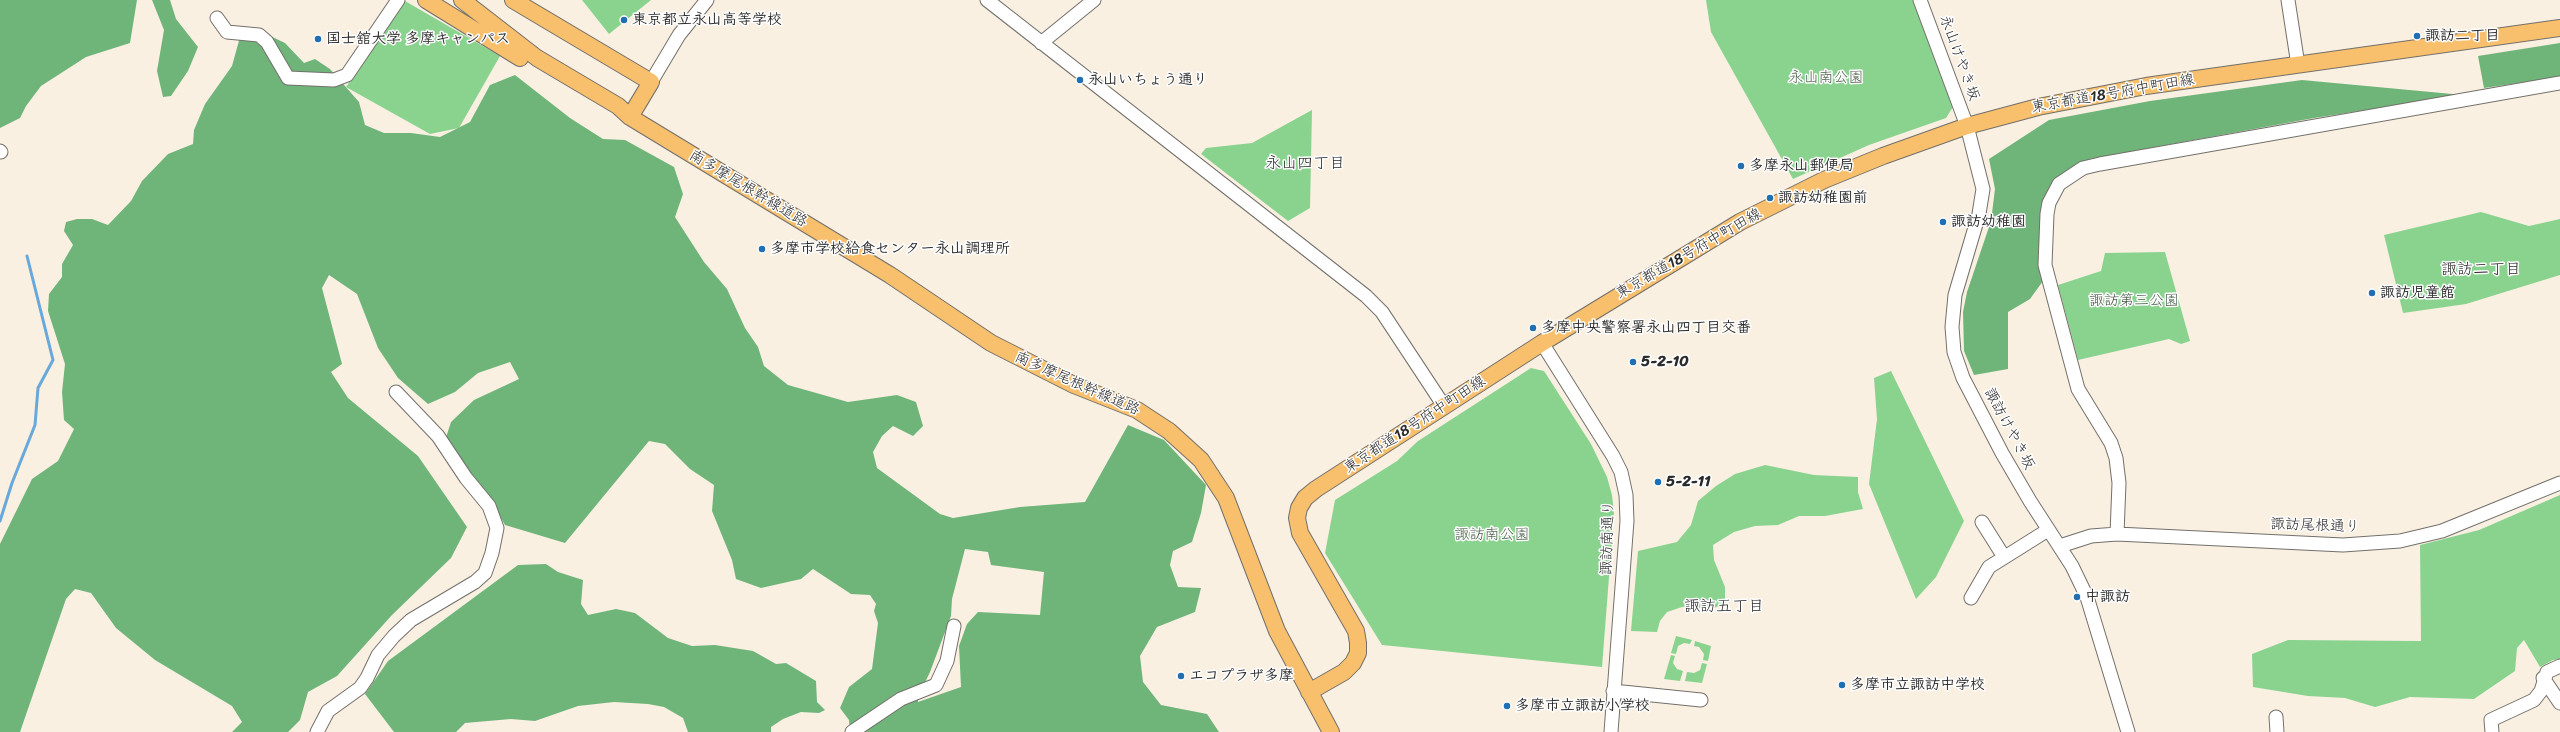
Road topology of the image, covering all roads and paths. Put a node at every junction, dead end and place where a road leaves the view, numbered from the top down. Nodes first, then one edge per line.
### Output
1 (398, 0) edge
2 (426, 0) edge
3 (462, 0) edge
4 (513, 0) edge
5 (706, 0) edge
6 (987, 0) edge
7 (1094, 0) edge
8 (1920, 0) edge
9 (2288, 0) edge
10 (217, 18) dead end
11 (2560, 28) edge
12 (1041, 43) junction
13 (2298, 65) junction
14 (651, 82) junction
15 (2560, 83) edge
16 (630, 117) junction
17 (1967, 126) junction
18 (1542, 343) junction
19 (396, 392) dead end
20 (1444, 406) junction
21 (2560, 483) edge
22 (1982, 522) dead end
23 (2048, 530) junction
24 (2117, 534) junction
25 (2060, 546) junction
26 (2004, 556) junction
27 (1971, 598) dead end
28 (954, 626) dead end
29 (2560, 666) edge
30 (2543, 678) junction
31 (1614, 691) junction
32 (1309, 692) junction
33 (1701, 700) dead end
34 (2560, 703) edge
35 (2276, 717) dead end
36 (316, 732) edge
37 (852, 732) edge
38 (1331, 732) edge
39 (1611, 732) edge
40 (2128, 732) edge
41 (2277, 732) edge
42 (2492, 732) edge

1 - 10 street
2 - 16 main road, 南多摩尾根幹線道路
3 - 16 main road, 南多摩尾根幹線道路
4 - 14 main road
5 - 14 street
6 - 12 street
7 - 12 street
8 - 17 street, 永山けやき坂
9 - 13 street
11 - 13 main road, 東京都道18号府中町田線
12 - 20 street
13 - 17 main road, 東京都道18号府中町田線
14 - 16 main road
15 - 24 street
16 - 32 main road, 南多摩尾根幹線道路
17 - 18 main road, 東京都道18号府中町田線
17 - 23 street, 諏訪けやき坂
18 - 20 main road, 東京都道18号府中町田線
18 - 31 street, 諏訪南通り
19 - 36 street
20 - 32 main road, 東京都道18号府中町田線
21 - 24 street, 諏訪尾根通り
22 - 26 street
23 - 25 street, 諏訪けやき坂
23 - 26 street
24 - 25 street, 諏訪尾根通り
25 - 40 street, 諏訪けやき坂
26 - 27 street
28 - 37 street
29 - 30 street
30 - 34 street
30 - 42 street
31 - 33 street
31 - 39 street, 諏訪南通り
32 - 38 main road, 南多摩尾根幹線道路
35 - 41 street

